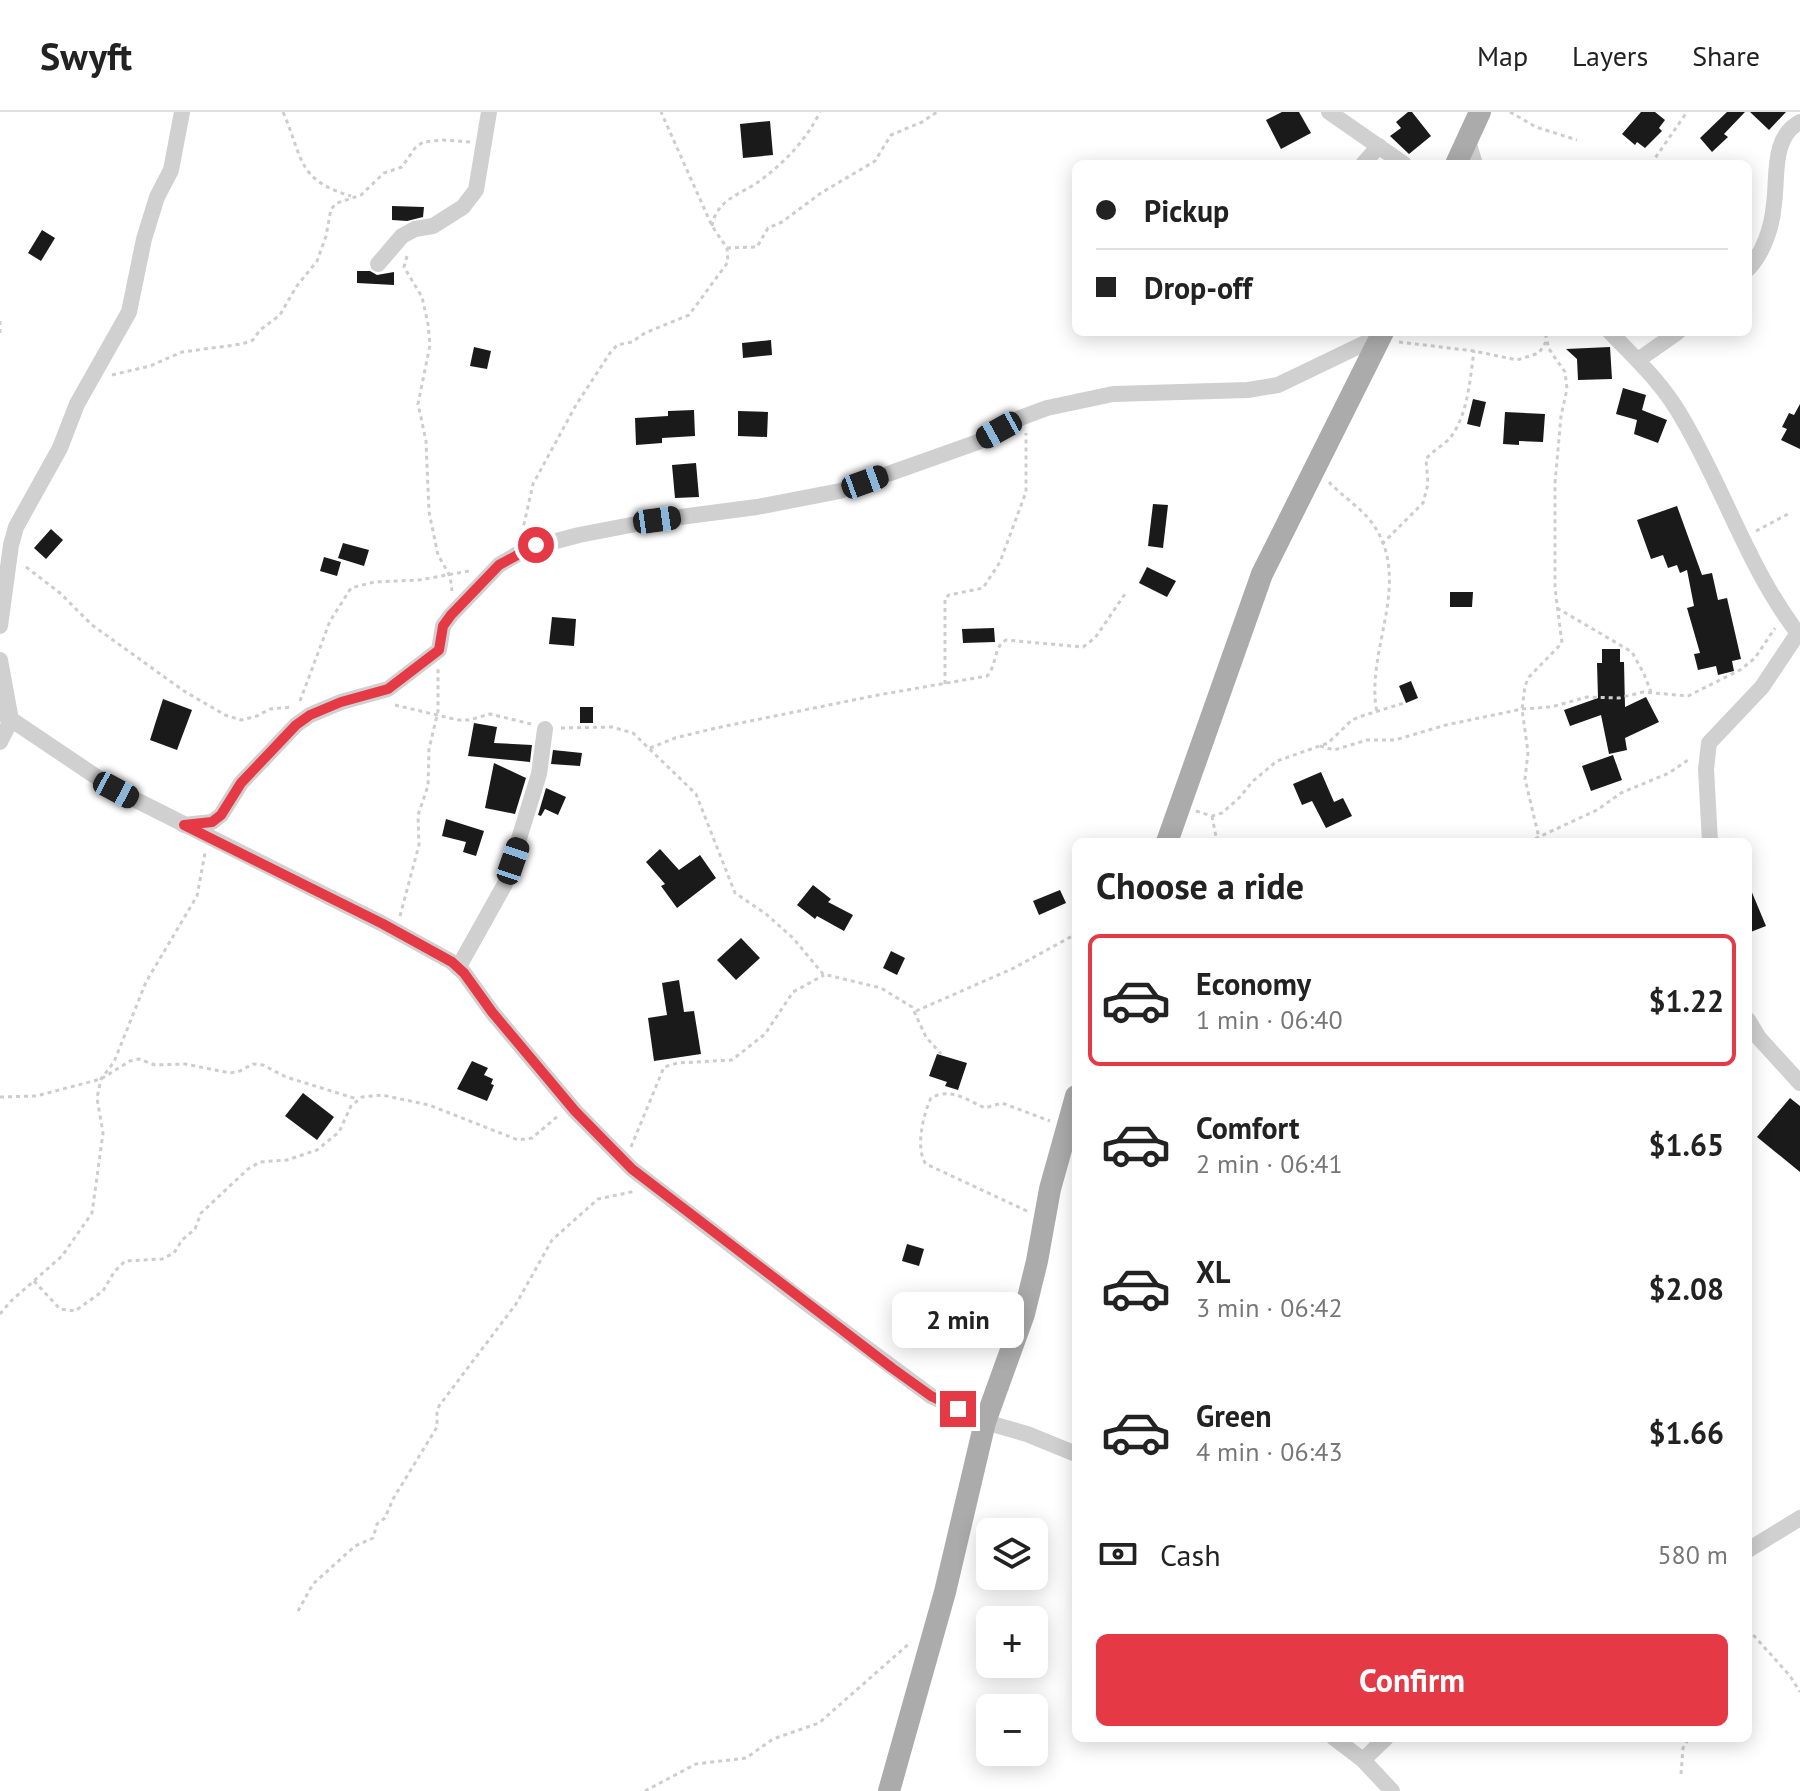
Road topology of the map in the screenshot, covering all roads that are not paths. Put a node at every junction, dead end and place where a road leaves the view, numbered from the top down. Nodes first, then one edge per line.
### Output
1 (182, 112) edge
2 (489, 112) edge
3 (1329, 112) edge
4 (1480, 112) edge
5 (1800, 122) edge
6 (1467, 138) junction
7 (1379, 146) junction
8 (1367, 160) edge
9 (1398, 160) edge
10 (1458, 160) edge
11 (1474, 160) edge
12 (378, 264) dead end
13 (1752, 264) edge
14 (1379, 336) edge
15 (1381, 336) edge
16 (1614, 336) edge
17 (1672, 336) edge
18 (1638, 360) junction
19 (0, 626) edge
20 (1799, 635) edge
21 (0, 660) edge
22 (6, 716) edge
23 (545, 729) road end
24 (0, 742) edge
25 (184, 825) junction
26 (1169, 838) edge
27 (1710, 838) edge
28 (458, 968) junction
29 (1752, 1027) edge
30 (1800, 1083) edge
31 (1072, 1108) edge
32 (985, 1422) junction
33 (1072, 1452) edge
34 (1800, 1518) edge
35 (1752, 1548) edge
36 (1339, 1742) edge
37 (1382, 1742) edge
38 (1363, 1760) junction
39 (889, 1791) edge
40 (1392, 1791) edge

1 - 19 street
2 - 12 street
3 - 7 street
4 - 6 main road
5 - 13 street
6 - 10 main road
6 - 11 street
7 - 8 street
7 - 9 street
14 - 25 street
15 - 26 main road
16 - 18 street
17 - 18 street
18 - 20 street
20 - 27 street
21 - 22 street
22 - 24 street
22 - 25 street
23 - 28 street
25 - 28 street
28 - 32 street
29 - 30 street
31 - 32 main road
32 - 33 street
32 - 39 main road
34 - 35 street
36 - 38 street
37 - 38 street
38 - 40 street

